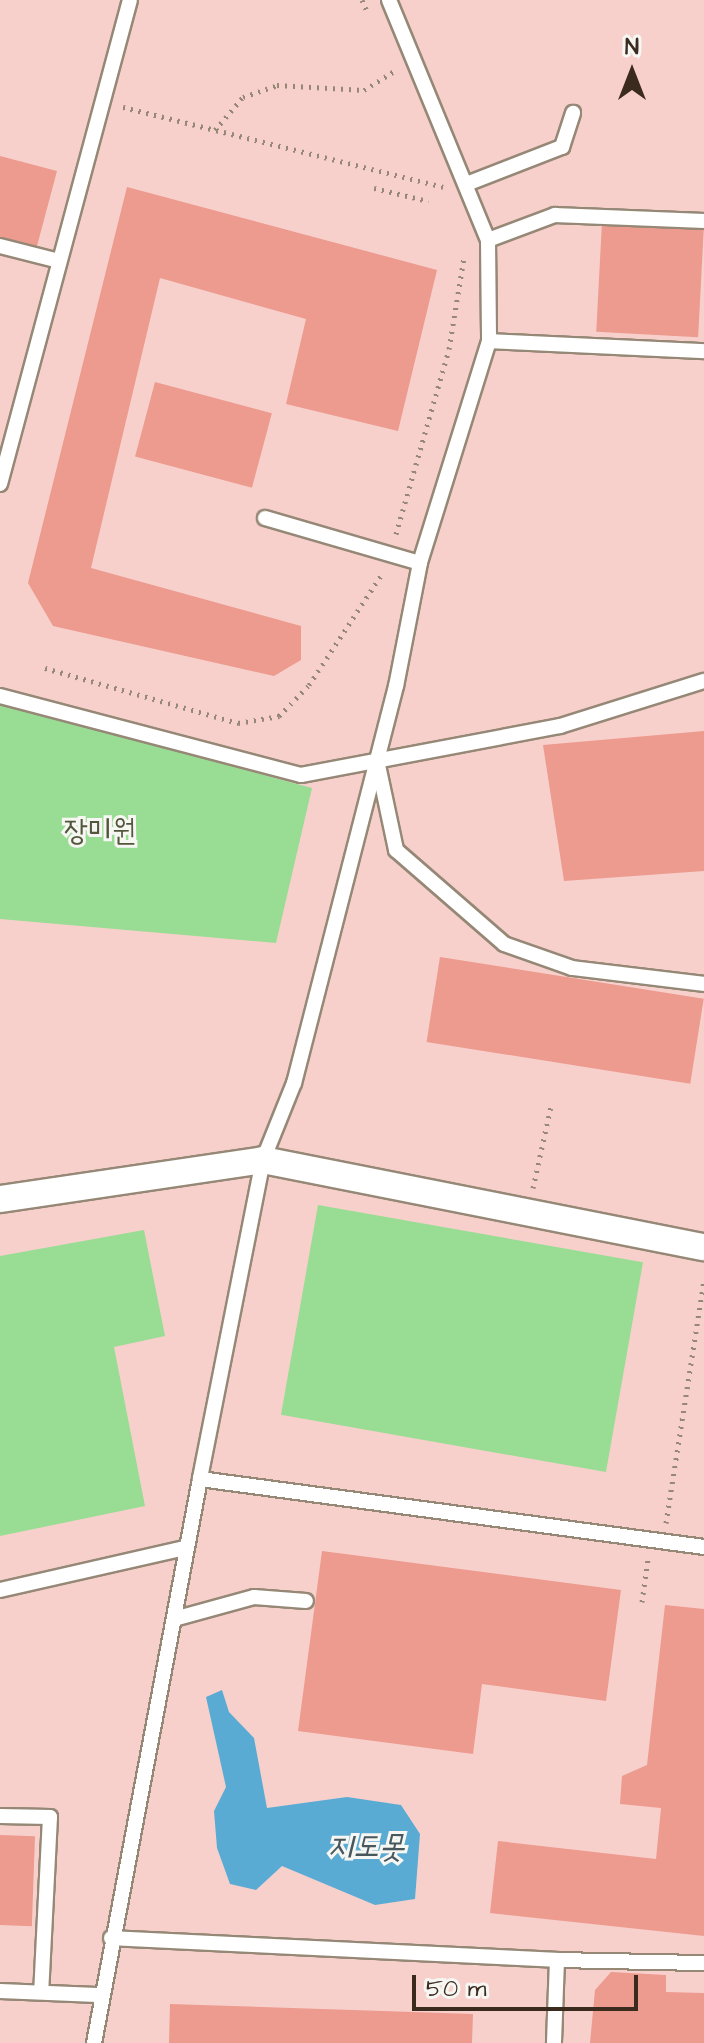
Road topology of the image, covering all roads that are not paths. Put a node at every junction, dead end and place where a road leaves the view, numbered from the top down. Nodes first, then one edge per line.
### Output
1 (130, 0) edge
2 (389, 0) edge
3 (573, 113) dead end
4 (469, 183) junction
5 (704, 221) edge
6 (488, 240) junction
7 (0, 246) edge
8 (59, 261) junction
9 (489, 341) junction
10 (704, 351) edge
11 (0, 484) edge
12 (265, 518) dead end
13 (420, 563) junction
14 (704, 681) edge
15 (0, 696) edge
16 (377, 760) junction
17 (704, 984) edge
18 (263, 1160) junction
19 (0, 1199) edge
20 (704, 1247) edge
21 (200, 1479) junction
22 (704, 1547) edge
23 (185, 1548) junction
24 (0, 1590) edge
25 (306, 1601) dead end
26 (174, 1619) junction
27 (0, 1816) edge
28 (111, 1938) junction
29 (557, 1960) junction
30 (704, 1963) edge
31 (0, 1991) edge
32 (41, 1992) junction
33 (97, 1995) junction
34 (94, 2043) edge
35 (554, 2043) edge

1 - 8 lane
2 - 4 lane
3 - 4 lane
4 - 6 lane
5 - 6 lane
6 - 9 lane
7 - 8 lane
8 - 11 lane
9 - 10 lane
9 - 13 lane
12 - 13 lane
13 - 16 lane
14 - 16 lane
15 - 16 lane
16 - 17 lane
16 - 18 lane
18 - 19 street
18 - 20 street
18 - 21 lane
21 - 22 lane
21 - 23 lane
23 - 24 lane
23 - 26 lane
25 - 26 lane
26 - 28 lane
27 - 32 lane
28 - 29 lane
28 - 33 lane
29 - 30 lane
29 - 35 lane
31 - 32 lane
32 - 33 lane
33 - 34 lane

